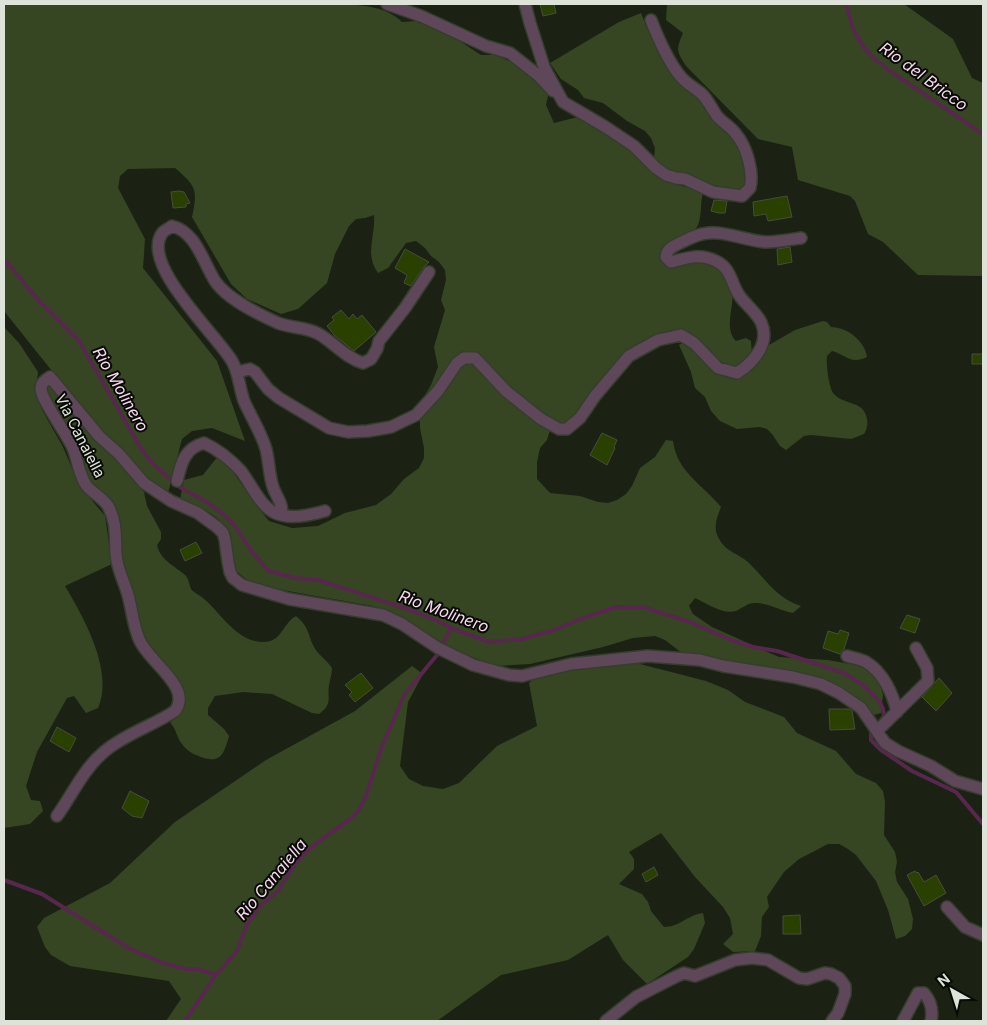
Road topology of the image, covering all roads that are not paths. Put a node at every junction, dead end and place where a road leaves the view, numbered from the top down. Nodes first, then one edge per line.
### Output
1 (387, 4) edge
2 (525, 4) edge
3 (651, 20) dead end
4 (563, 102) junction
5 (801, 238) dead end
6 (428, 272) dead end
7 (237, 372) junction
8 (177, 481) dead end
9 (325, 511) dead end
10 (281, 515) junction
11 (916, 648) dead end
12 (847, 656) dead end
13 (897, 712) junction
14 (875, 727) junction
15 (983, 789) edge
16 (57, 816) dead end
17 (947, 907) dead end
18 (983, 935) edge
19 (606, 1021) edge
20 (832, 1021) edge
21 (903, 1021) edge
22 (931, 1021) edge

1 - 4 street
2 - 4 street
3 - 4 street
5 - 7 street
6 - 7 street
7 - 10 street
8 - 10 street
9 - 10 street
11 - 13 street
12 - 13 street
13 - 14 street
14 - 15 street
14 - 16 street, Via Canaiella
17 - 18 street
19 - 20 street
21 - 22 street

